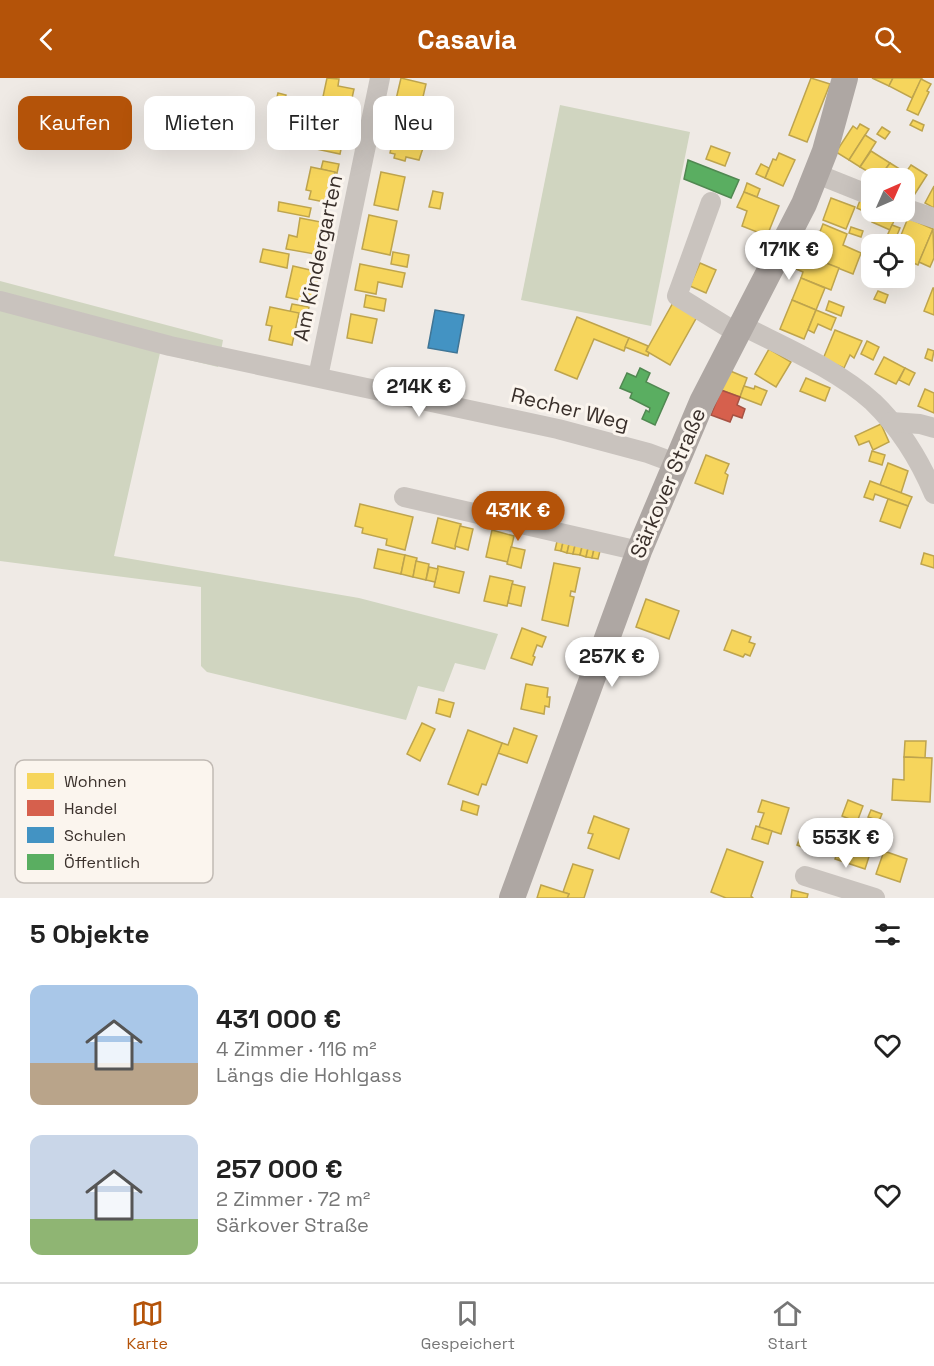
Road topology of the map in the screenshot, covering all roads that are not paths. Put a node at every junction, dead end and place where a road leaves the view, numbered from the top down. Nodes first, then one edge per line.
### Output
1 (380, 78) edge
2 (845, 78) edge
3 (817, 174) junction
4 (861, 192) edge
5 (711, 202) dead end
6 (915, 212) edge
7 (934, 218) edge
8 (0, 301) edge
9 (739, 329) junction
10 (318, 377) junction
11 (891, 422) junction
12 (934, 428) edge
13 (675, 462) junction
14 (934, 494) edge
15 (404, 497) dead end
16 (639, 551) junction
17 (805, 876) dead end
18 (512, 898) edge
19 (873, 898) edge

1 - 10 street, Am Kindergarten
2 - 3 main road, Särkover Straße
3 - 4 street
3 - 9 main road, Särkover Straße
5 - 9 street
6 - 7 street
8 - 10 street, Recher Weg
9 - 11 street
9 - 13 main road, Särkover Straße
10 - 13 street, Recher Weg
11 - 12 street
11 - 14 street
13 - 16 main road, Särkover Straße
15 - 16 street
16 - 18 main road, Särkover Straße
17 - 19 street

